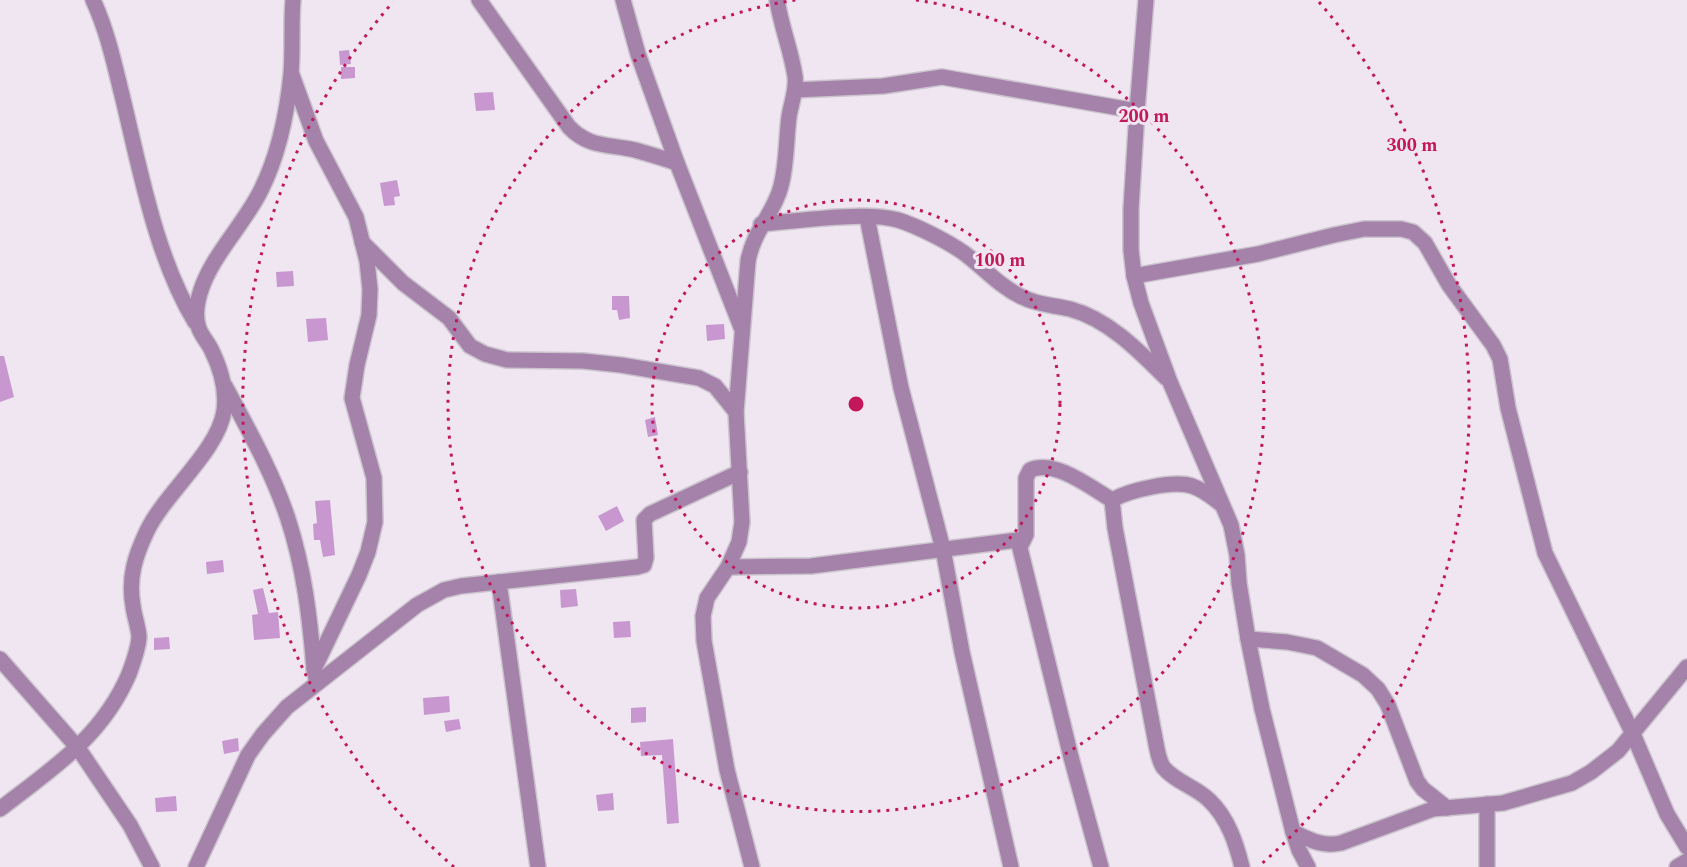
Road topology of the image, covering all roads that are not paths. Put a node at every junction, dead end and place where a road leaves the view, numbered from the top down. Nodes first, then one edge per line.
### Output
1 (93, 0) edge
2 (293, 0) edge
3 (479, 0) edge
4 (624, 0) edge
5 (777, 0) edge
6 (1146, 0) edge
7 (291, 72) junction
8 (795, 90) junction
9 (1137, 111) junction
10 (676, 163) junction
11 (867, 217) junction
12 (761, 224) junction
13 (362, 242) junction
14 (1134, 276) junction
15 (198, 327) junction
16 (742, 330) junction
17 (1170, 382) junction
18 (225, 386) junction
19 (736, 412) junction
20 (740, 472) junction
21 (1112, 500) junction
22 (1225, 508) junction
23 (1018, 540) junction
24 (943, 549) junction
25 (728, 567) junction
26 (499, 582) junction
27 (1248, 639) junction
28 (0, 659) edge
29 (1687, 666) edge
30 (316, 676) junction
31 (1633, 734) junction
32 (78, 748) junction
33 (1487, 804) junction
34 (1447, 807) junction
35 (0, 809) edge
36 (1293, 832) junction
37 (748, 846) junction
38 (1687, 846) edge
39 (1299, 850) junction
40 (1687, 861) edge
41 (152, 867) edge
42 (196, 867) edge
43 (538, 867) edge
44 (738, 867) edge
45 (752, 867) edge
46 (1011, 867) edge
47 (1101, 867) edge
48 (1242, 867) edge
49 (1300, 867) edge
50 (1308, 867) edge
51 (1487, 867) edge
52 (1677, 867) edge

1 - 15 street
2 - 7 street
3 - 10 street
4 - 10 street
5 - 8 street
6 - 9 street
7 - 13 street
7 - 15 street
8 - 9 street
8 - 12 street
9 - 14 street
10 - 16 street
11 - 12 street
11 - 17 street
11 - 24 street
12 - 16 street
13 - 19 street
13 - 30 street
14 - 17 street
14 - 31 street
15 - 18 street
16 - 19 street
17 - 22 street
18 - 30 street
18 - 32 street
19 - 20 street
20 - 25 street
20 - 26 street
21 - 22 street
21 - 23 street
21 - 48 street
22 - 27 street
23 - 24 street
23 - 47 street
24 - 25 street
24 - 46 street
25 - 37 street
26 - 30 street
26 - 43 street
27 - 34 street
27 - 36 street
28 - 32 street
29 - 31 street
30 - 42 street
31 - 33 street
31 - 38 street
32 - 35 street
32 - 41 street
33 - 34 street
33 - 51 street
34 - 36 street
36 - 39 street
37 - 44 street
37 - 45 street
39 - 49 street
39 - 50 street
40 - 52 street

